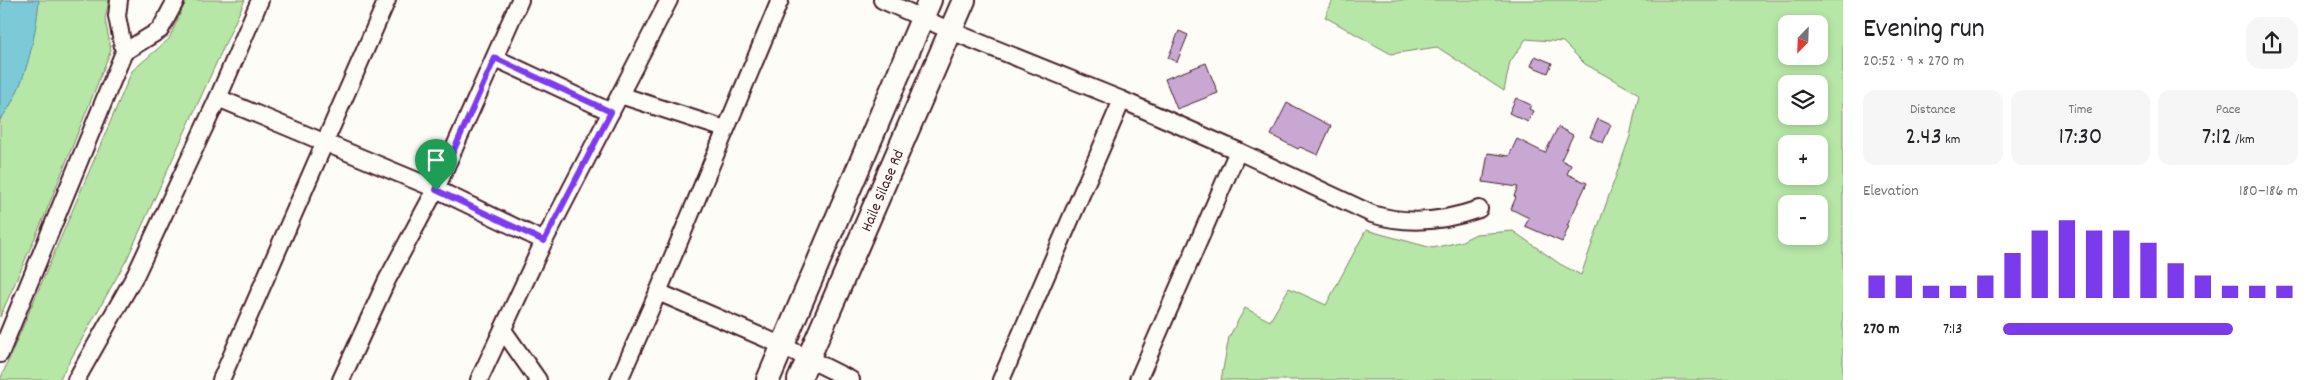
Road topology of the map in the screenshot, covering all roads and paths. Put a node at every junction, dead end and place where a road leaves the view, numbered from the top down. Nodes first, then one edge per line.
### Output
1 (119, 0) edge
2 (176, 0) edge
3 (260, 0) edge
4 (387, 0) edge
5 (520, 0) edge
6 (669, 0) edge
7 (780, 0) edge
8 (882, 0) edge
9 (964, 0) edge
10 (926, 9) edge
11 (951, 31) junction
12 (124, 52) junction
13 (495, 58) junction
14 (620, 95) junction
15 (218, 98) junction
16 (1122, 100) junction
17 (611, 112) junction
18 (725, 129) junction
19 (325, 144) junction
20 (1238, 151) junction
21 (436, 190) junction
22 (1479, 209) dead end
23 (544, 241) junction
24 (658, 292) junction
25 (503, 330) junction
26 (782, 346) junction
27 (0, 354) edge
28 (809, 358) junction
29 (76, 380) edge
30 (221, 380) edge
31 (341, 380) edge
32 (479, 380) edge
33 (538, 380) edge
34 (619, 380) edge
35 (768, 380) edge
36 (799, 380) edge
37 (851, 380) edge
38 (1001, 380) edge
39 (1138, 380) edge

1 - 12 street
2 - 12 street
3 - 15 street
4 - 19 street
5 - 13 street
6 - 14 street
7 - 18 street
8 - 10 street
9 - 11 main road, Haile Silase Rd
10 - 11 street
10 - 26 main road, Haile Silase Rd
11 - 16 street
11 - 28 main road, Haile Silase Rd
12 - 27 street
13 - 17 street
13 - 21 street
14 - 17 street
14 - 18 street
15 - 19 street
15 - 29 street
16 - 20 street
16 - 38 street
17 - 23 street
18 - 24 street
19 - 21 street
19 - 30 street
20 - 22 street
20 - 39 street
21 - 23 street
21 - 31 street
23 - 25 street
24 - 26 street
24 - 34 street
25 - 32 street
25 - 33 street
26 - 28 street
26 - 35 main road, Haile Silase Rd
28 - 36 main road, Haile Silase Rd
28 - 37 street

